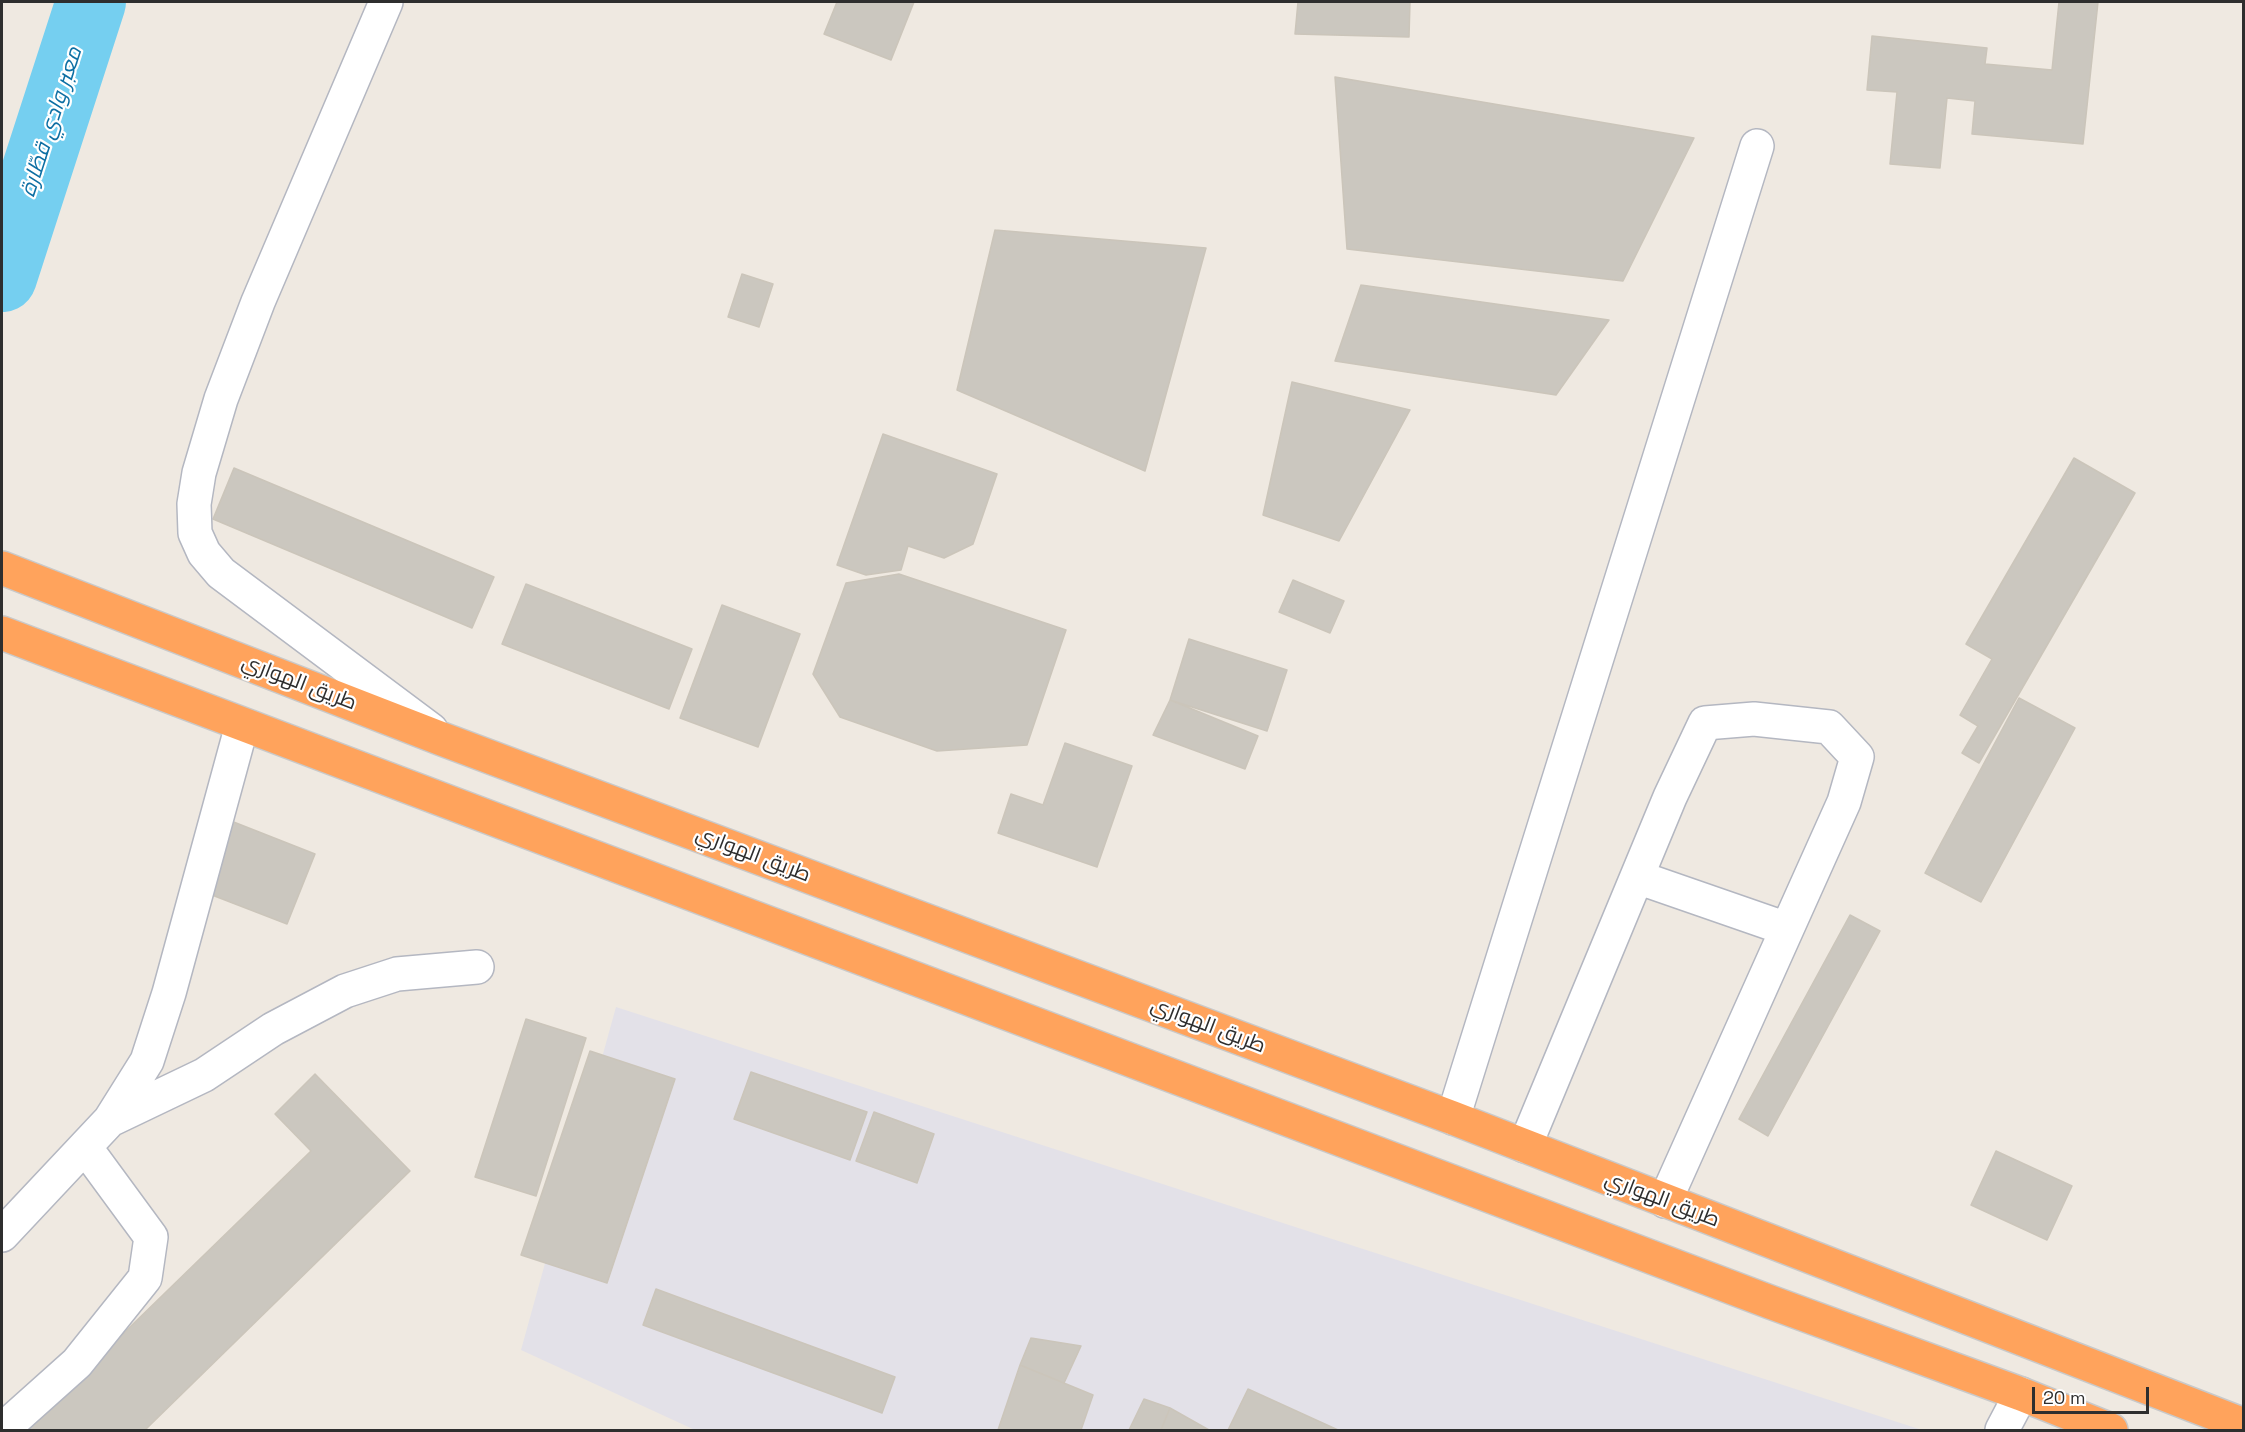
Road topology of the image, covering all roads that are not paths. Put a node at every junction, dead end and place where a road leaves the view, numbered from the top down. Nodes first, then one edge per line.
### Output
1 (386, 2) edge
2 (1757, 146) dead end
3 (2, 568) edge
4 (2, 633) edge
5 (242, 725) junction
6 (442, 739) junction
7 (1637, 877) junction
8 (1787, 929) junction
9 (477, 967) dead end
10 (1453, 1118) junction
11 (110, 1120) junction
12 (1525, 1146) junction
13 (85, 1147) junction
14 (1665, 1201) junction
15 (2, 1235) edge
16 (2021, 1394) junction
17 (2244, 1425) edge
18 (2, 1431) edge
19 (2002, 1431) edge
20 (2111, 1431) edge

1 - 6 street
2 - 10 street
3 - 6 highway, طريق الهواري
4 - 5 highway
5 - 11 street
5 - 16 highway
6 - 10 highway, طريق الهواري
7 - 8 street
7 - 8 street
7 - 12 street
8 - 14 street
9 - 11 street
10 - 12 highway, طريق الهواري
11 - 13 street
12 - 14 highway, طريق الهواري
13 - 15 street
13 - 18 street
14 - 17 highway, طريق الهواري
16 - 19 street
16 - 20 highway

